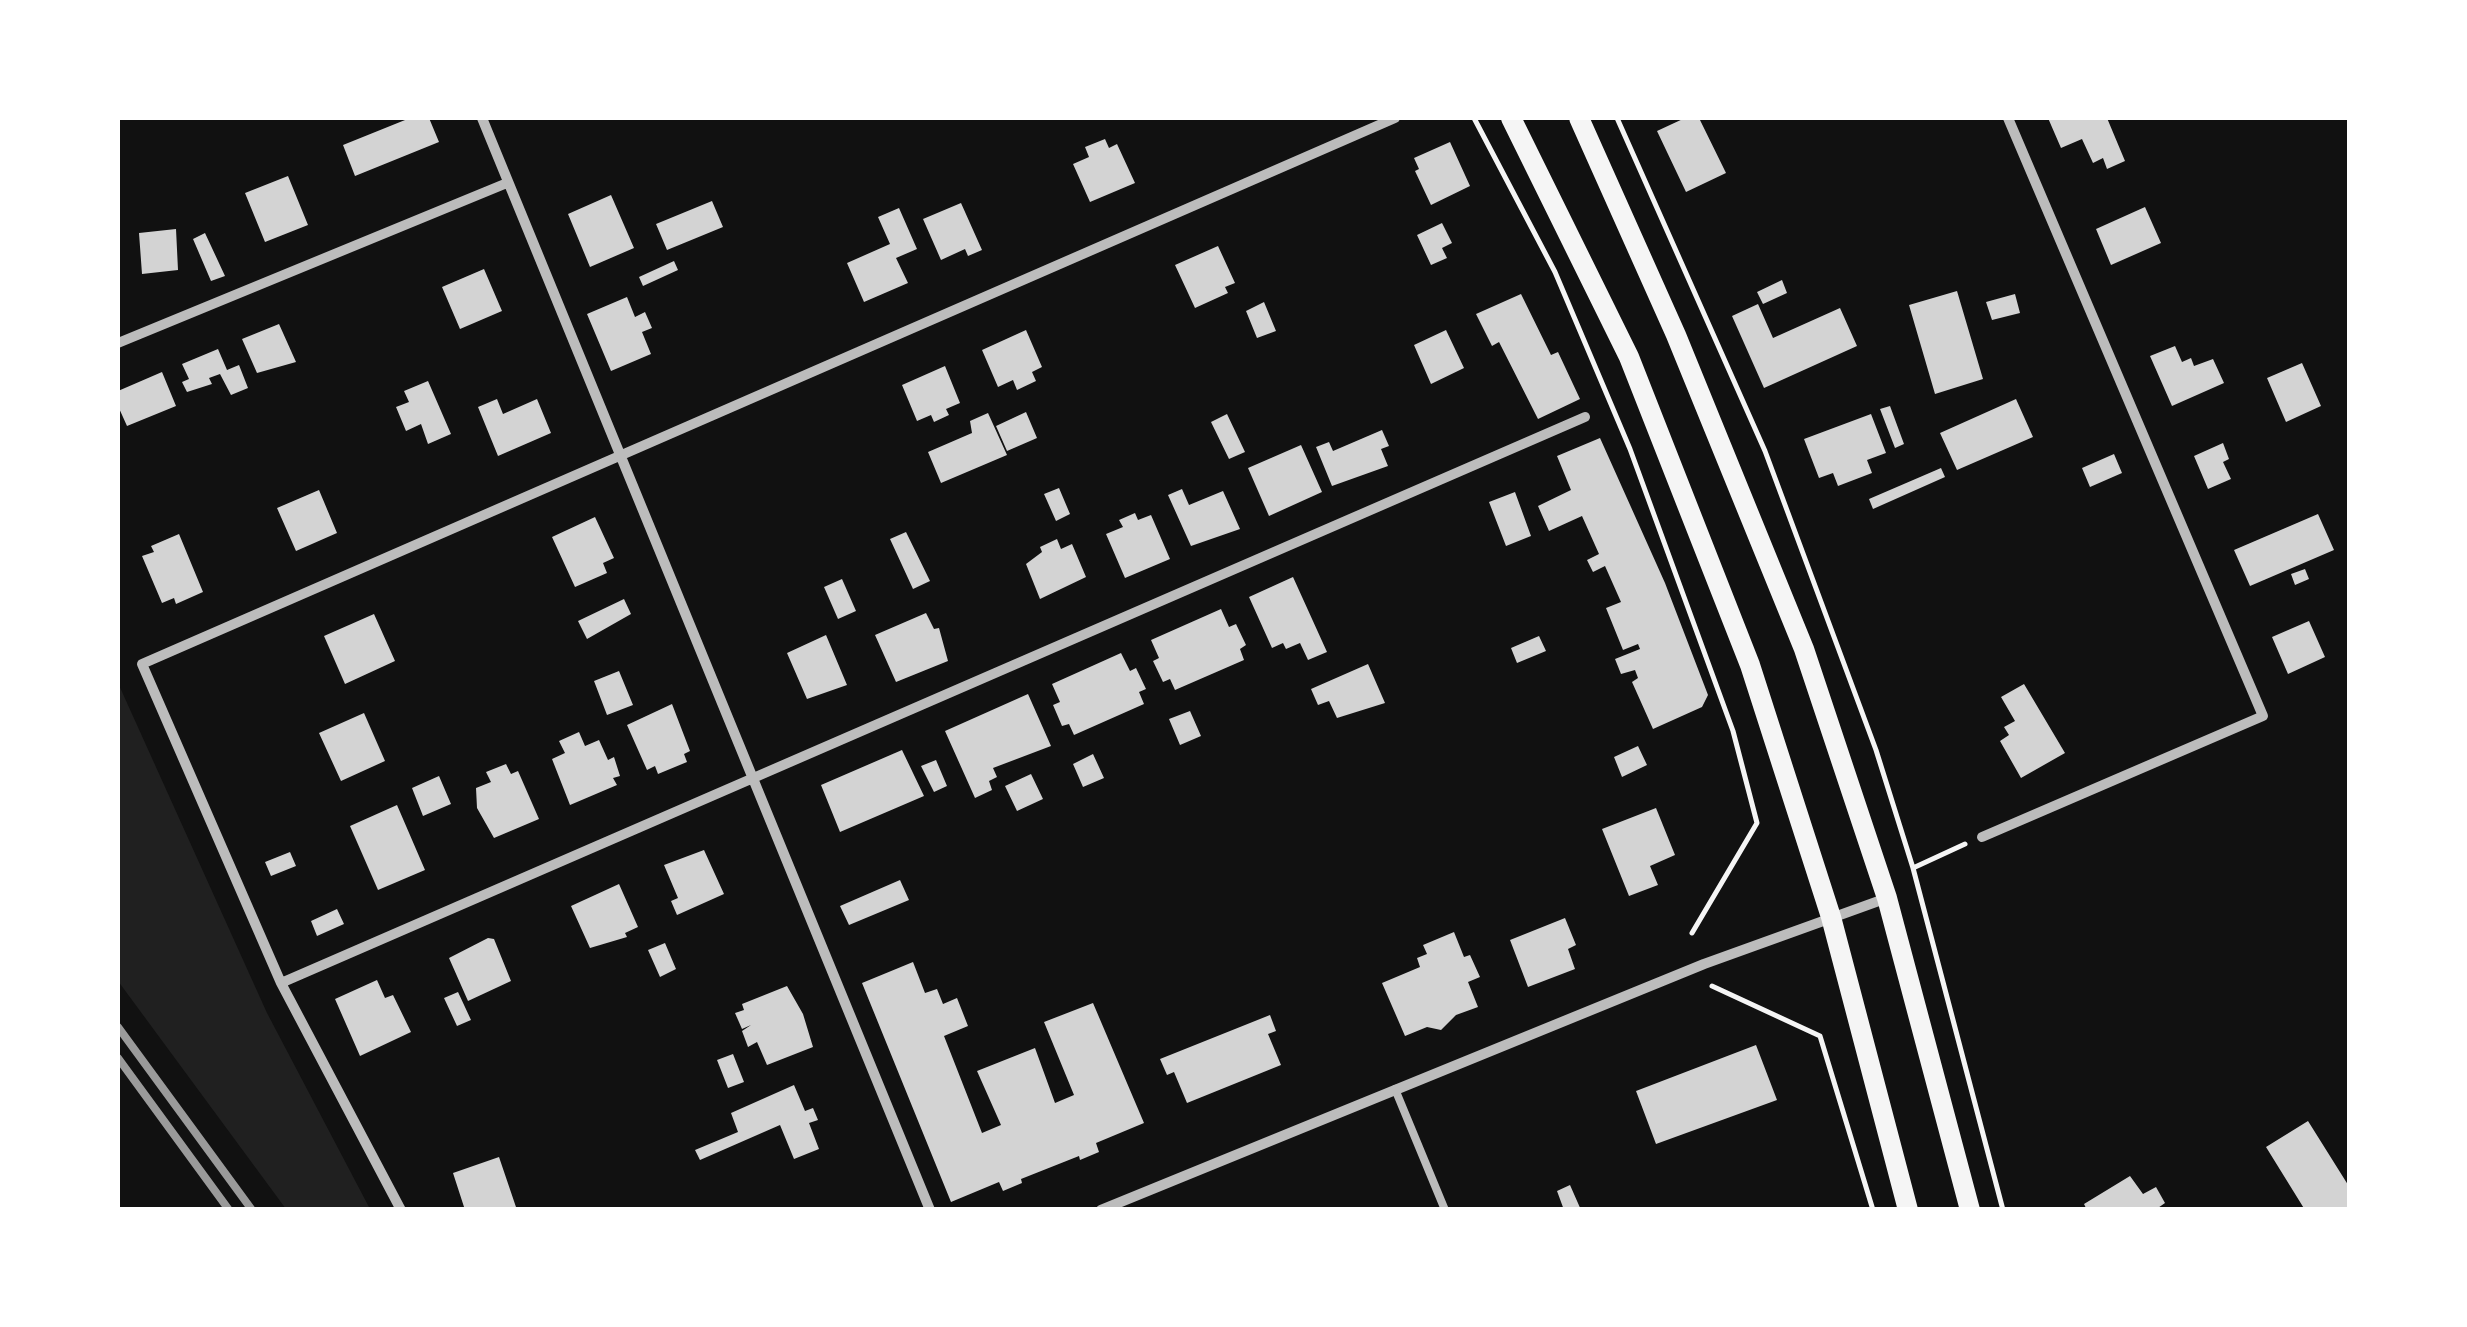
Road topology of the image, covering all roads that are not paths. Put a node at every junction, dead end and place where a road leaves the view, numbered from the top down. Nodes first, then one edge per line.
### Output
1 (482, 118) edge
2 (1395, 118) edge
3 (1511, 118) edge
4 (1579, 118) edge
5 (2008, 118) edge
6 (508, 183) junction
7 (118, 343) edge
8 (1585, 417) dead end
9 (623, 457) junction
10 (754, 776) junction
11 (1982, 837) road end
12 (1887, 898) junction
13 (1831, 917) junction
14 (282, 983) junction
15 (1395, 1089) junction
16 (401, 1210) edge
17 (930, 1210) edge
18 (1101, 1210) edge
19 (1446, 1210) edge
20 (1908, 1210) edge
21 (1970, 1210) edge

1 - 6 street
2 - 9 street
3 - 13 main road
4 - 12 main road
5 - 11 street
6 - 7 street
6 - 9 street
8 - 10 street
9 - 10 street
9 - 14 street
10 - 14 street
10 - 17 street
12 - 13 street
12 - 21 main road
13 - 15 street
13 - 20 main road
14 - 16 street
15 - 18 street
15 - 19 lane

